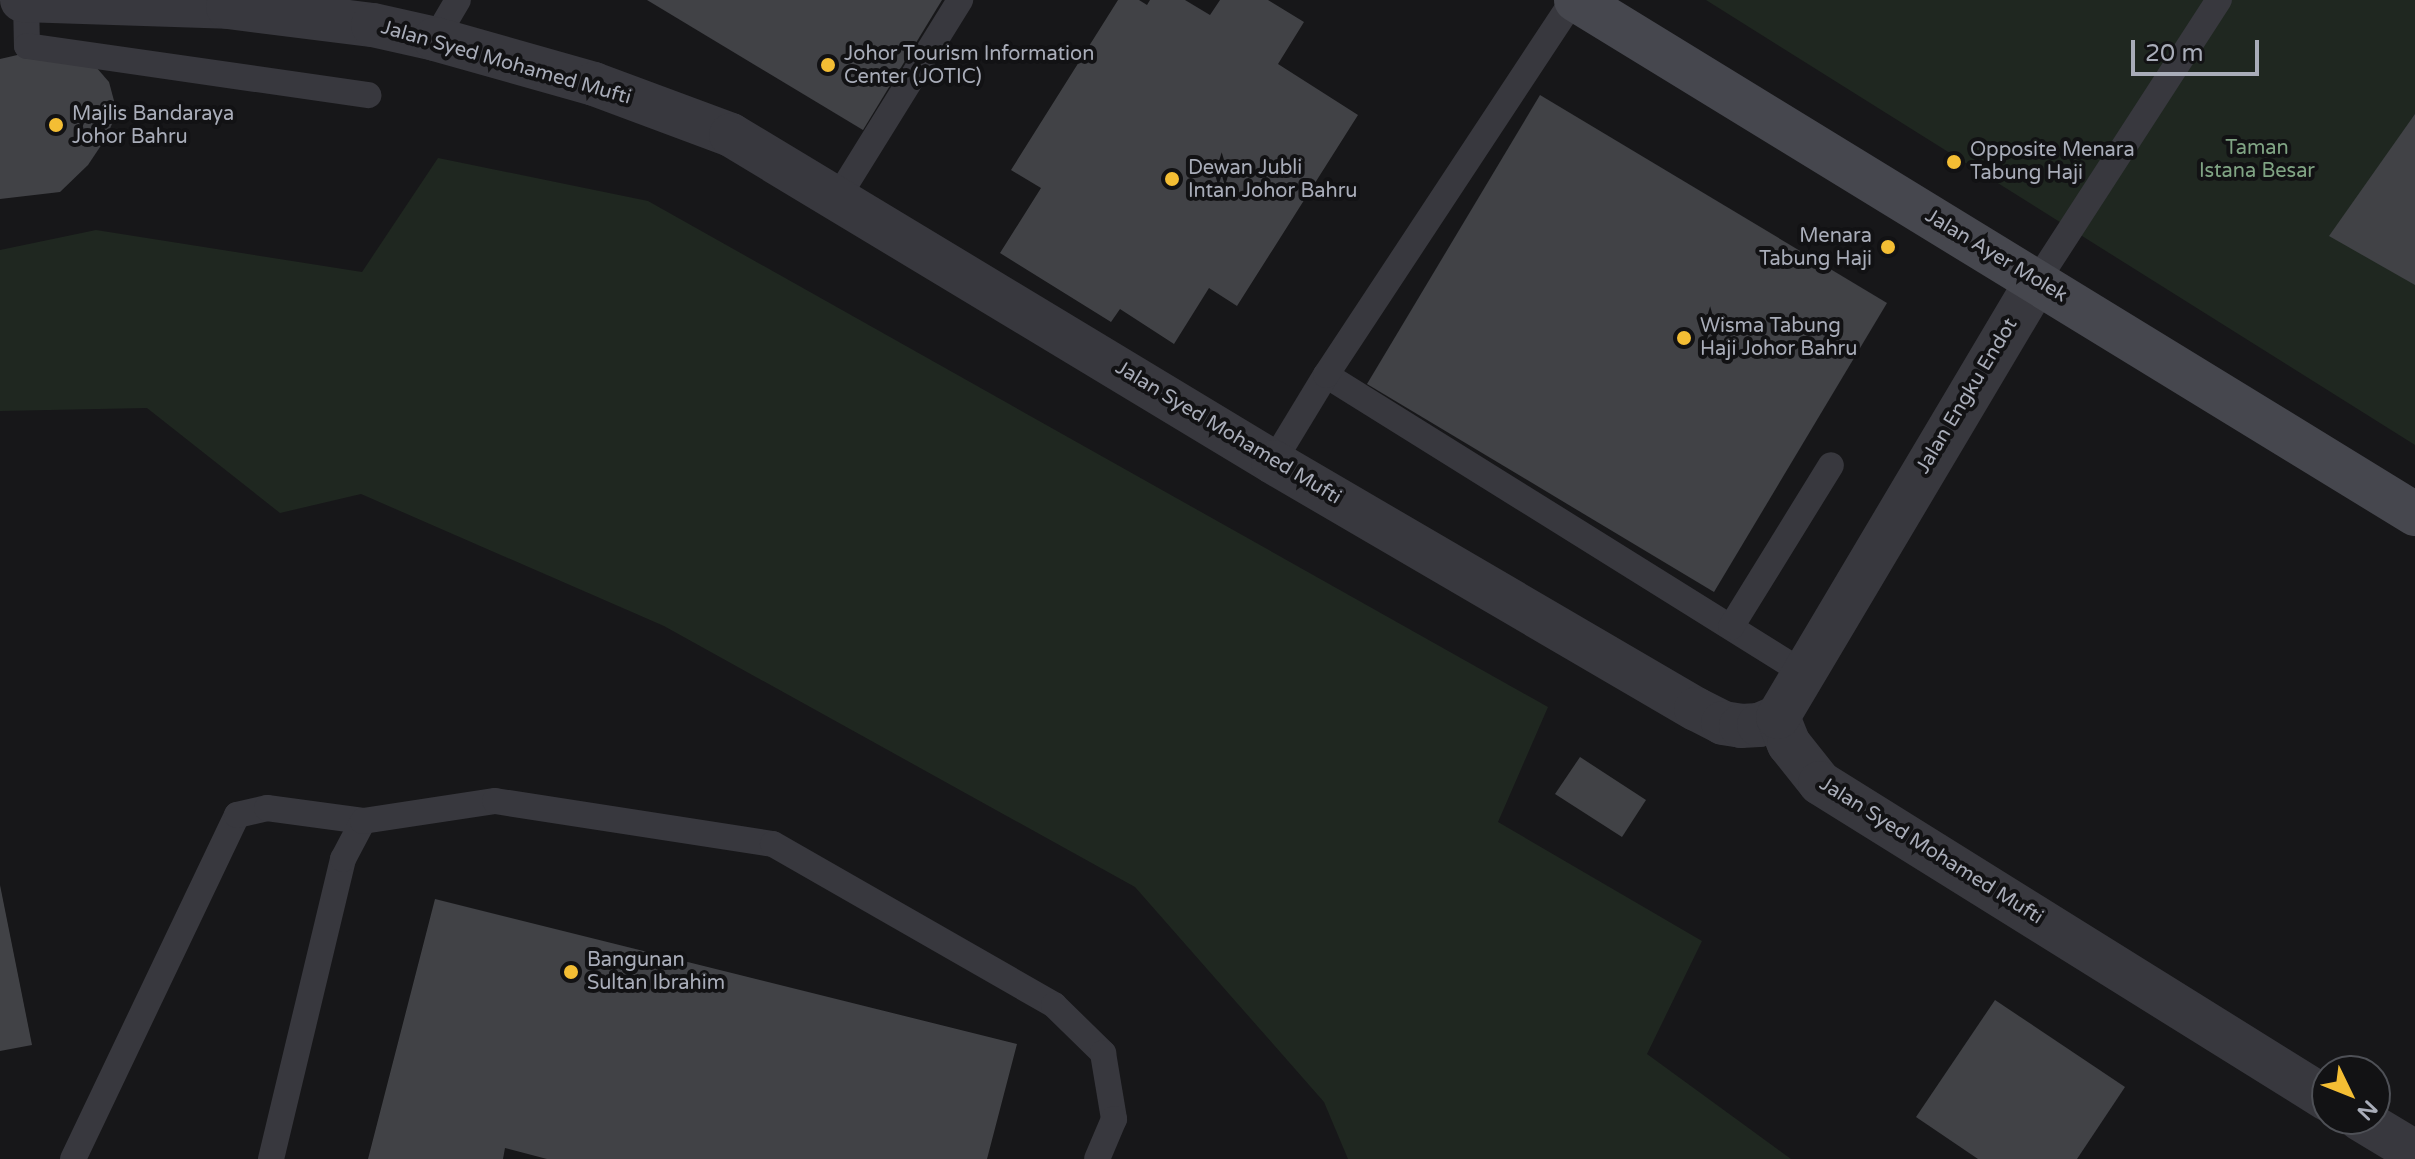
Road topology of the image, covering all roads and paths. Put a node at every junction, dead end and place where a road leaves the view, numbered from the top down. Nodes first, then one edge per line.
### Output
1 (24, 0) edge
2 (458, 0) edge
3 (960, 0) edge
4 (1574, 0) edge
5 (2219, 0) edge
6 (435, 39) junction
7 (368, 95) dead end
8 (838, 197) junction
9 (2037, 281) junction
10 (1326, 375) junction
11 (1273, 462) junction
12 (1831, 465) dead end
13 (2415, 514) edge
14 (1731, 627) junction
15 (1802, 672) junction
16 (1778, 717) junction
17 (363, 821) junction
18 (2311, 1089) edge
19 (2387, 1135) edge
20 (2415, 1152) edge
21 (73, 1159) edge
22 (271, 1159) edge
23 (1097, 1159) edge

1 - 6 street, Jalan Syed Mohamed Mufti
1 - 7 lane
2 - 6 lane
3 - 8 lane
4 - 9 main road, Jalan Ayer Molek
4 - 10 lane
5 - 9 lane, Jalan Engku Endot
6 - 8 street, Jalan Syed Mohamed Mufti
8 - 11 street, Jalan Syed Mohamed Mufti
9 - 13 main road, Jalan Ayer Molek
9 - 15 street, Jalan Engku Endot
10 - 11 lane
10 - 14 lane
11 - 16 street, Jalan Syed Mohamed Mufti
12 - 14 lane
14 - 15 lane
15 - 16 street, Jalan Engku Endot
16 - 18 street, Jalan Syed Mohamed Mufti
17 - 21 lane
17 - 22 lane
17 - 23 lane
19 - 20 street

